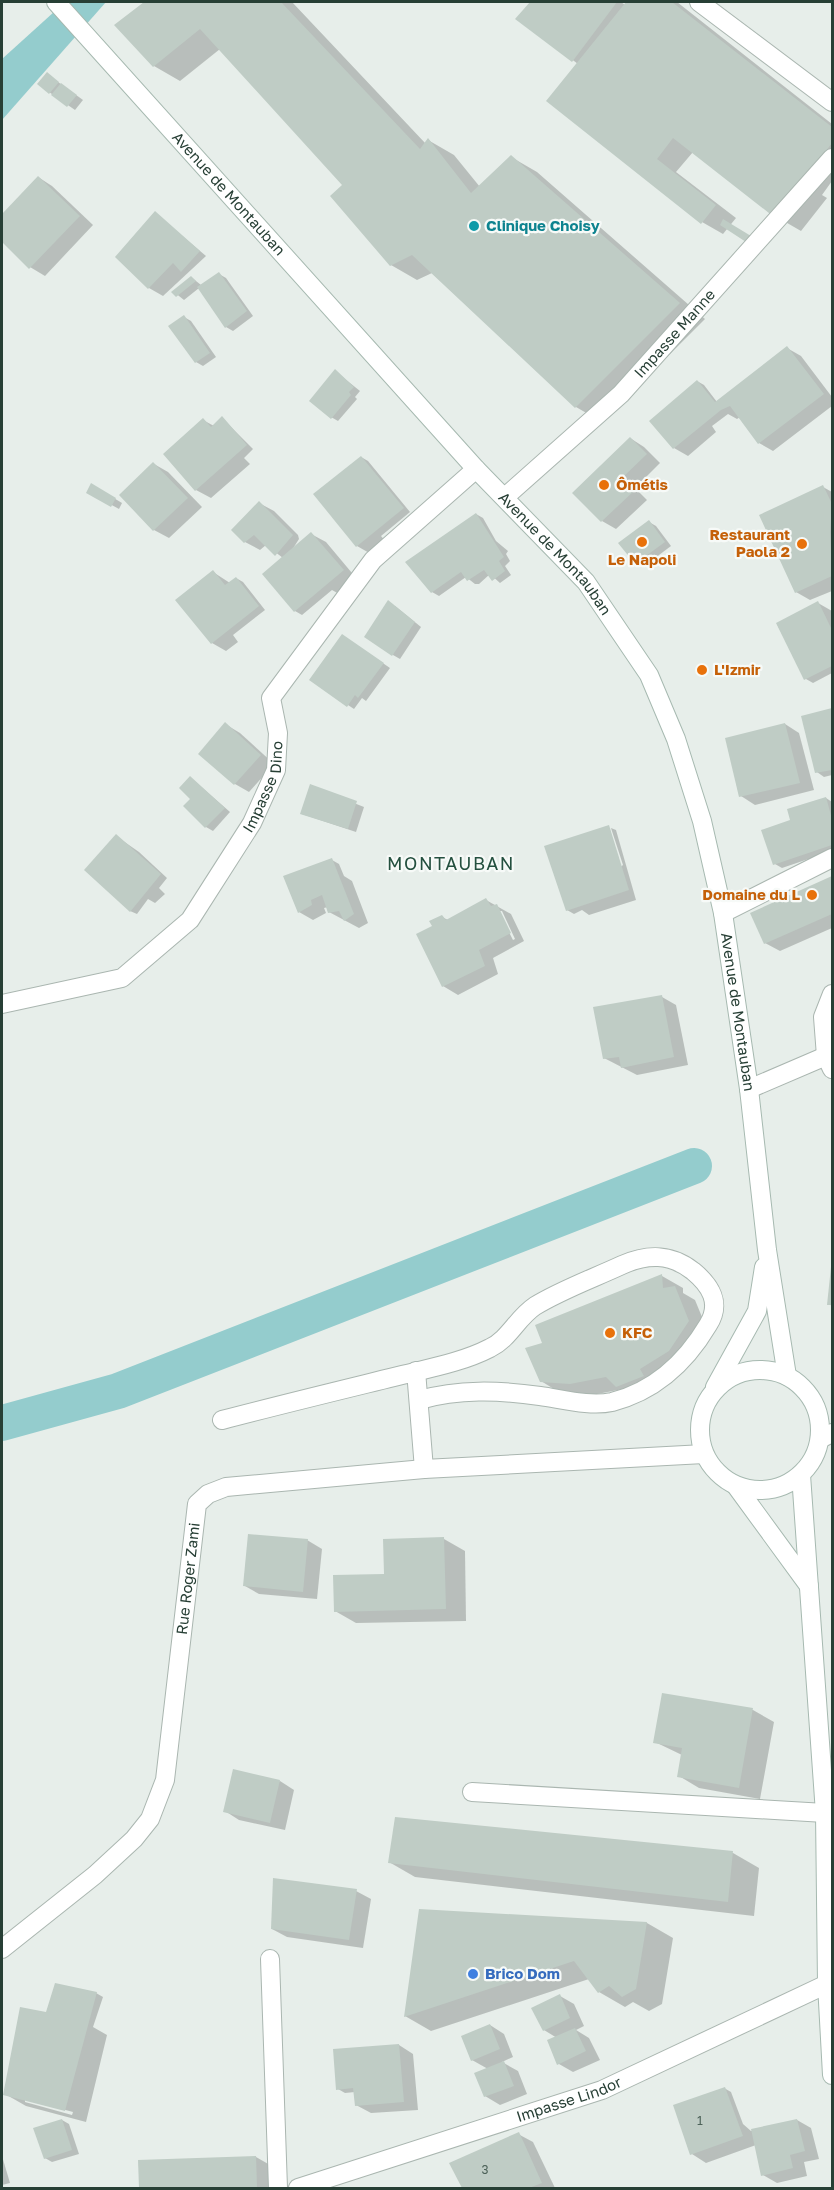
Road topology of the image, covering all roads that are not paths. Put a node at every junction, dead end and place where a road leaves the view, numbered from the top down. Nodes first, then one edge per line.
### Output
1 (56, 2) edge
2 (699, 2) edge
3 (832, 102) edge
4 (832, 158) edge
5 (476, 469) junction
6 (505, 497) junction
7 (832, 858) edge
8 (723, 913) junction
9 (832, 994) edge
10 (2, 1004) edge
11 (829, 1063) edge
12 (749, 1089) junction
13 (767, 1251) junction
14 (416, 1371) junction
15 (787, 1376) junction
16 (709, 1398) junction
17 (419, 1400) junction
18 (222, 1420) dead end
19 (826, 1436) edge
20 (704, 1454) junction
21 (424, 1469) junction
22 (801, 1475) junction
23 (736, 1486) junction
24 (809, 1586) junction
25 (472, 1792) dead end
26 (825, 1813) junction
27 (2, 1949) edge
28 (270, 1959) dead end
29 (827, 1984) junction
30 (830, 2002) edge
31 (832, 2075) edge
32 (278, 2188) edge
33 (298, 2188) edge

1 - 5 main road, Avenue de Montauban
2 - 3 main road
4 - 6 main road, Impasse Manne
5 - 6 main road, Avenue de Montauban
5 - 10 main road, Impasse Dino
6 - 8 main road, Avenue de Montauban
7 - 8 main road
8 - 12 main road, Avenue de Montauban
9 - 11 main road
11 - 12 main road
12 - 13 main road, Avenue de Montauban
13 - 15 main road, Avenue de Montauban
13 - 16 main road, Avenue de Montauban
14 - 17 main road
14 - 17 main road
14 - 18 main road
15 - 16 main road
15 - 19 main road
16 - 20 main road, Avenue de Montauban
17 - 21 main road
19 - 22 main road
20 - 21 main road, Rue Roger Zami
20 - 23 main road, Avenue de Montauban
21 - 27 main road, Rue Roger Zami
22 - 23 main road
22 - 24 main road
23 - 24 main road, Avenue de Montauban
24 - 26 main road
25 - 26 main road
26 - 29 main road
28 - 32 main road
29 - 30 main road
29 - 33 main road, Impasse Lindor
30 - 31 main road

